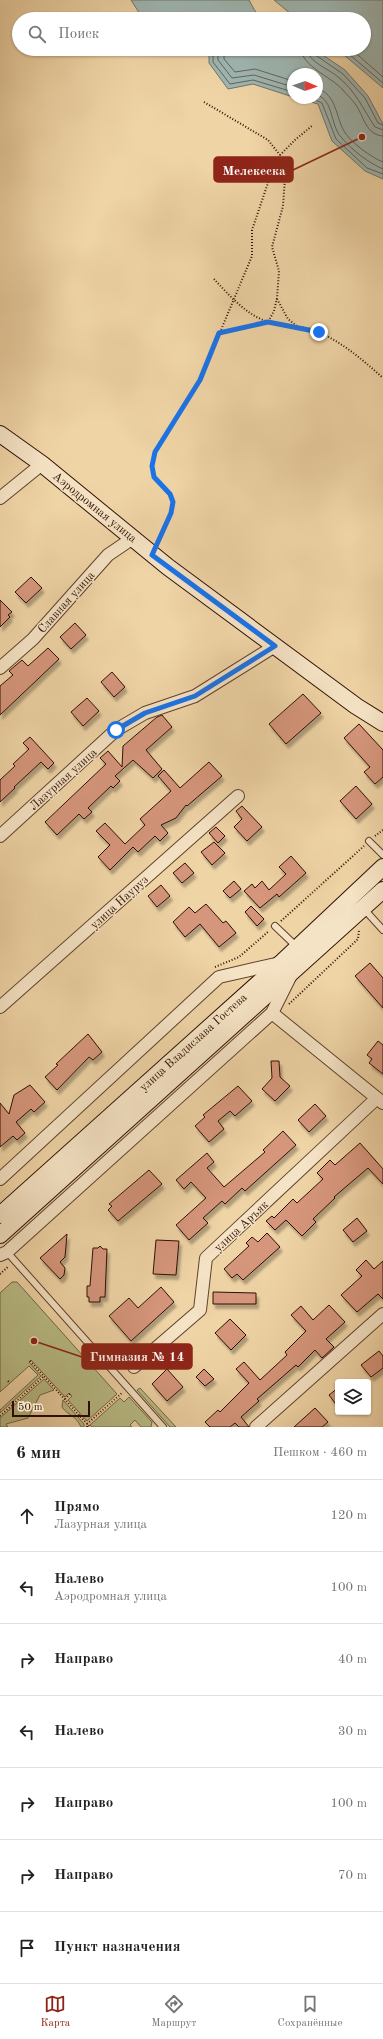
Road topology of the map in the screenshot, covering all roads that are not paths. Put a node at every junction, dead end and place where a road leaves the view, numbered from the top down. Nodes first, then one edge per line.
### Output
1 (0, 434) edge
2 (42, 464) junction
3 (0, 498) edge
4 (133, 538) junction
5 (275, 646) junction
6 (0, 668) edge
7 (383, 723) edge
8 (238, 796) dead end
9 (0, 836) edge
10 (369, 841) dead end
11 (383, 855) edge
12 (383, 867) edge
13 (383, 890) edge
14 (363, 908) junction
15 (275, 926) dead end
16 (383, 930) edge
17 (297, 948) junction
18 (287, 967) junction
19 (0, 1007) edge
20 (277, 1016) junction
21 (380, 1100) edge
22 (0, 1179) edge
23 (0, 1215) edge
24 (0, 1235) edge
25 (3, 1253) edge
26 (383, 1314) edge
27 (134, 1367) dead end
28 (163, 1427) edge
29 (256, 1427) edge

1 - 2 main road, Аэродромная улица
2 - 3 street
2 - 4 main road, Аэродромная улица
4 - 5 main road, Аэродромная улица
4 - 6 street, Славная улица
5 - 7 main road, Аэродромная улица
5 - 9 street, Лазурная улица
8 - 19 street, улица Науруз
10 - 11 lane
12 - 17 main road, улица Владислава Гостева
13 - 14 main road, улица Владислава Гостева
14 - 16 lane
14 - 18 main road, улица Владислава Гостева
15 - 17 lane
17 - 18 main road, улица Владислава Гостева
18 - 20 street
18 - 22 street
18 - 23 main road, улица Владислава Гостева
18 - 24 main road, улица Владислава Гостева
20 - 21 street
20 - 25 street
21 - 27 street, улица Аръяк
25 - 28 lane
26 - 29 street

